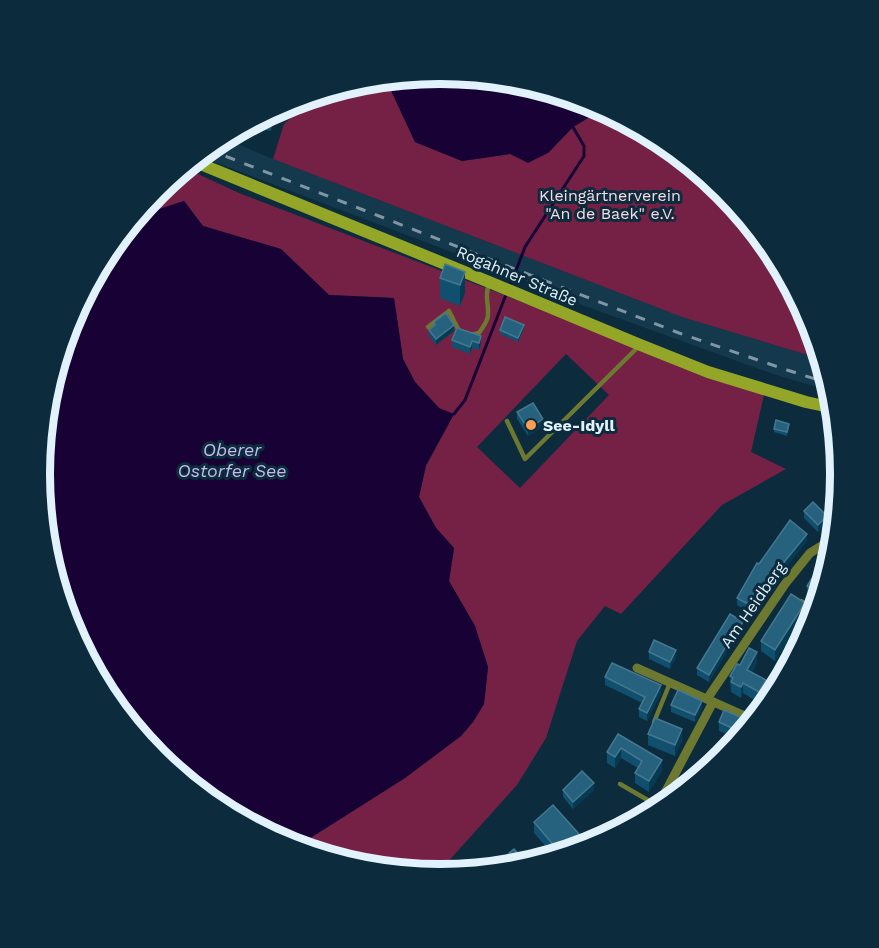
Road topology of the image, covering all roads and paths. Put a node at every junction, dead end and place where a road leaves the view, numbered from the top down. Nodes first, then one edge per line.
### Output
1 (202, 165) edge
2 (494, 283) junction
3 (428, 327) edge
4 (638, 345) junction
5 (823, 406) edge
6 (507, 421) dead end
7 (823, 545) edge
8 (798, 599) edge
9 (807, 605) edge
10 (637, 668) dead end
11 (670, 683) junction
12 (710, 700) junction
13 (745, 716) edge
14 (654, 723) edge
15 (620, 784) dead end
16 (664, 792) edge
17 (648, 803) edge

1 - 2 street, Rogahner Straße
2 - 3 lane
2 - 4 street, Rogahner Straße
4 - 5 street, Rogahner Straße
4 - 6 lane
7 - 12 street, Am Heidberg
8 - 9 lane
10 - 11 street
11 - 12 street
11 - 14 lane
12 - 13 street
12 - 16 street, Am Heidberg
15 - 17 lane

